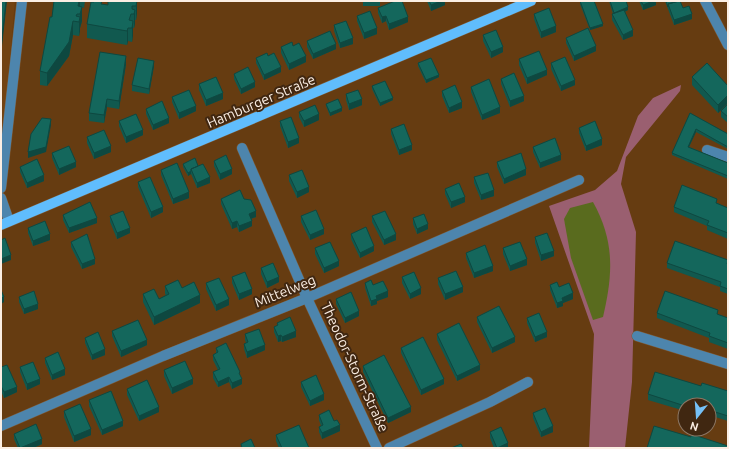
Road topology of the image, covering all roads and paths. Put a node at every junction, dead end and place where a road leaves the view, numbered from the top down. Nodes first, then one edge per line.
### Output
1 (22, 1) edge
2 (532, 1) edge
3 (705, 1) edge
4 (728, 45) edge
5 (242, 148) dead end
6 (708, 150) dead end
7 (728, 158) edge
8 (579, 180) dead end
9 (1, 188) edge
10 (1, 198) edge
11 (5, 223) edge
12 (307, 298) junction
13 (637, 336) dead end
14 (728, 364) edge
15 (528, 382) dead end
16 (1, 426) edge
17 (377, 448) edge
18 (389, 448) edge

1 - 9 street
2 - 11 main road, Hamburger Straße
3 - 4 street
5 - 12 street, Theodor-Storm-Straße
6 - 7 street
8 - 12 street, Mittelweg
10 - 11 street
12 - 16 street, Mittelweg
12 - 17 street, Theodor-Storm-Straße
13 - 14 street
15 - 18 street

